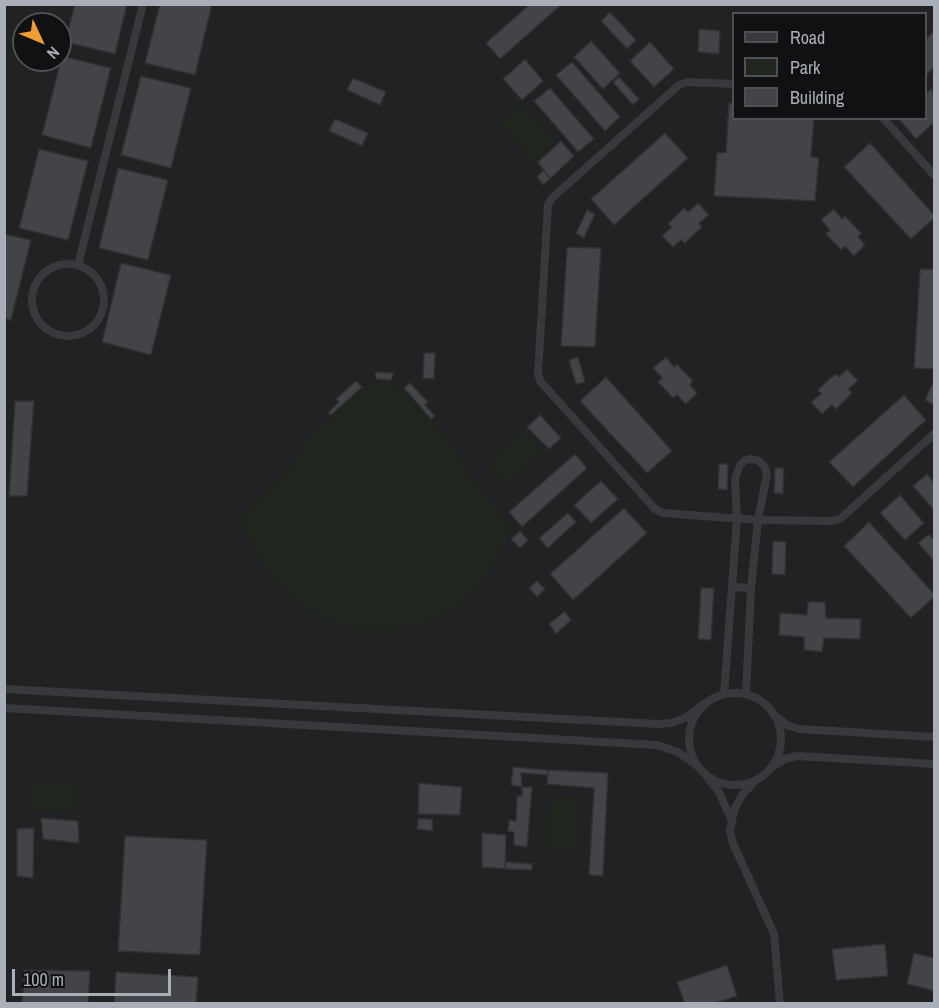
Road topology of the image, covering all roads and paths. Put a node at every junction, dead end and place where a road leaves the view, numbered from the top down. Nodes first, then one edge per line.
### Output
1 (143, 4) edge
2 (732, 84) edge
3 (886, 120) edge
4 (934, 175) edge
5 (78, 265) junction
6 (934, 434) edge
7 (737, 519) junction
8 (758, 520) junction
9 (733, 587) junction
10 (751, 588) junction
11 (4, 689) edge
12 (724, 694) junction
13 (746, 694) junction
14 (704, 704) junction
15 (4, 708) edge
16 (773, 713) junction
17 (934, 737) edge
18 (934, 764) edge
19 (699, 768) junction
20 (769, 769) junction
21 (760, 777) junction
22 (731, 819) junction
23 (780, 1004) edge

1 - 5 street
2 - 7 street
3 - 4 street
5 - 5 street
6 - 8 street
7 - 8 street
7 - 8 street
7 - 9 street
8 - 10 street
9 - 10 street
9 - 12 street
10 - 13 street
11 - 14 street
12 - 13 street
12 - 14 street
13 - 16 street
14 - 19 street
15 - 19 street
16 - 17 street
16 - 20 street
18 - 20 street
19 - 21 street
19 - 22 street
20 - 21 street
21 - 22 street
22 - 23 street

